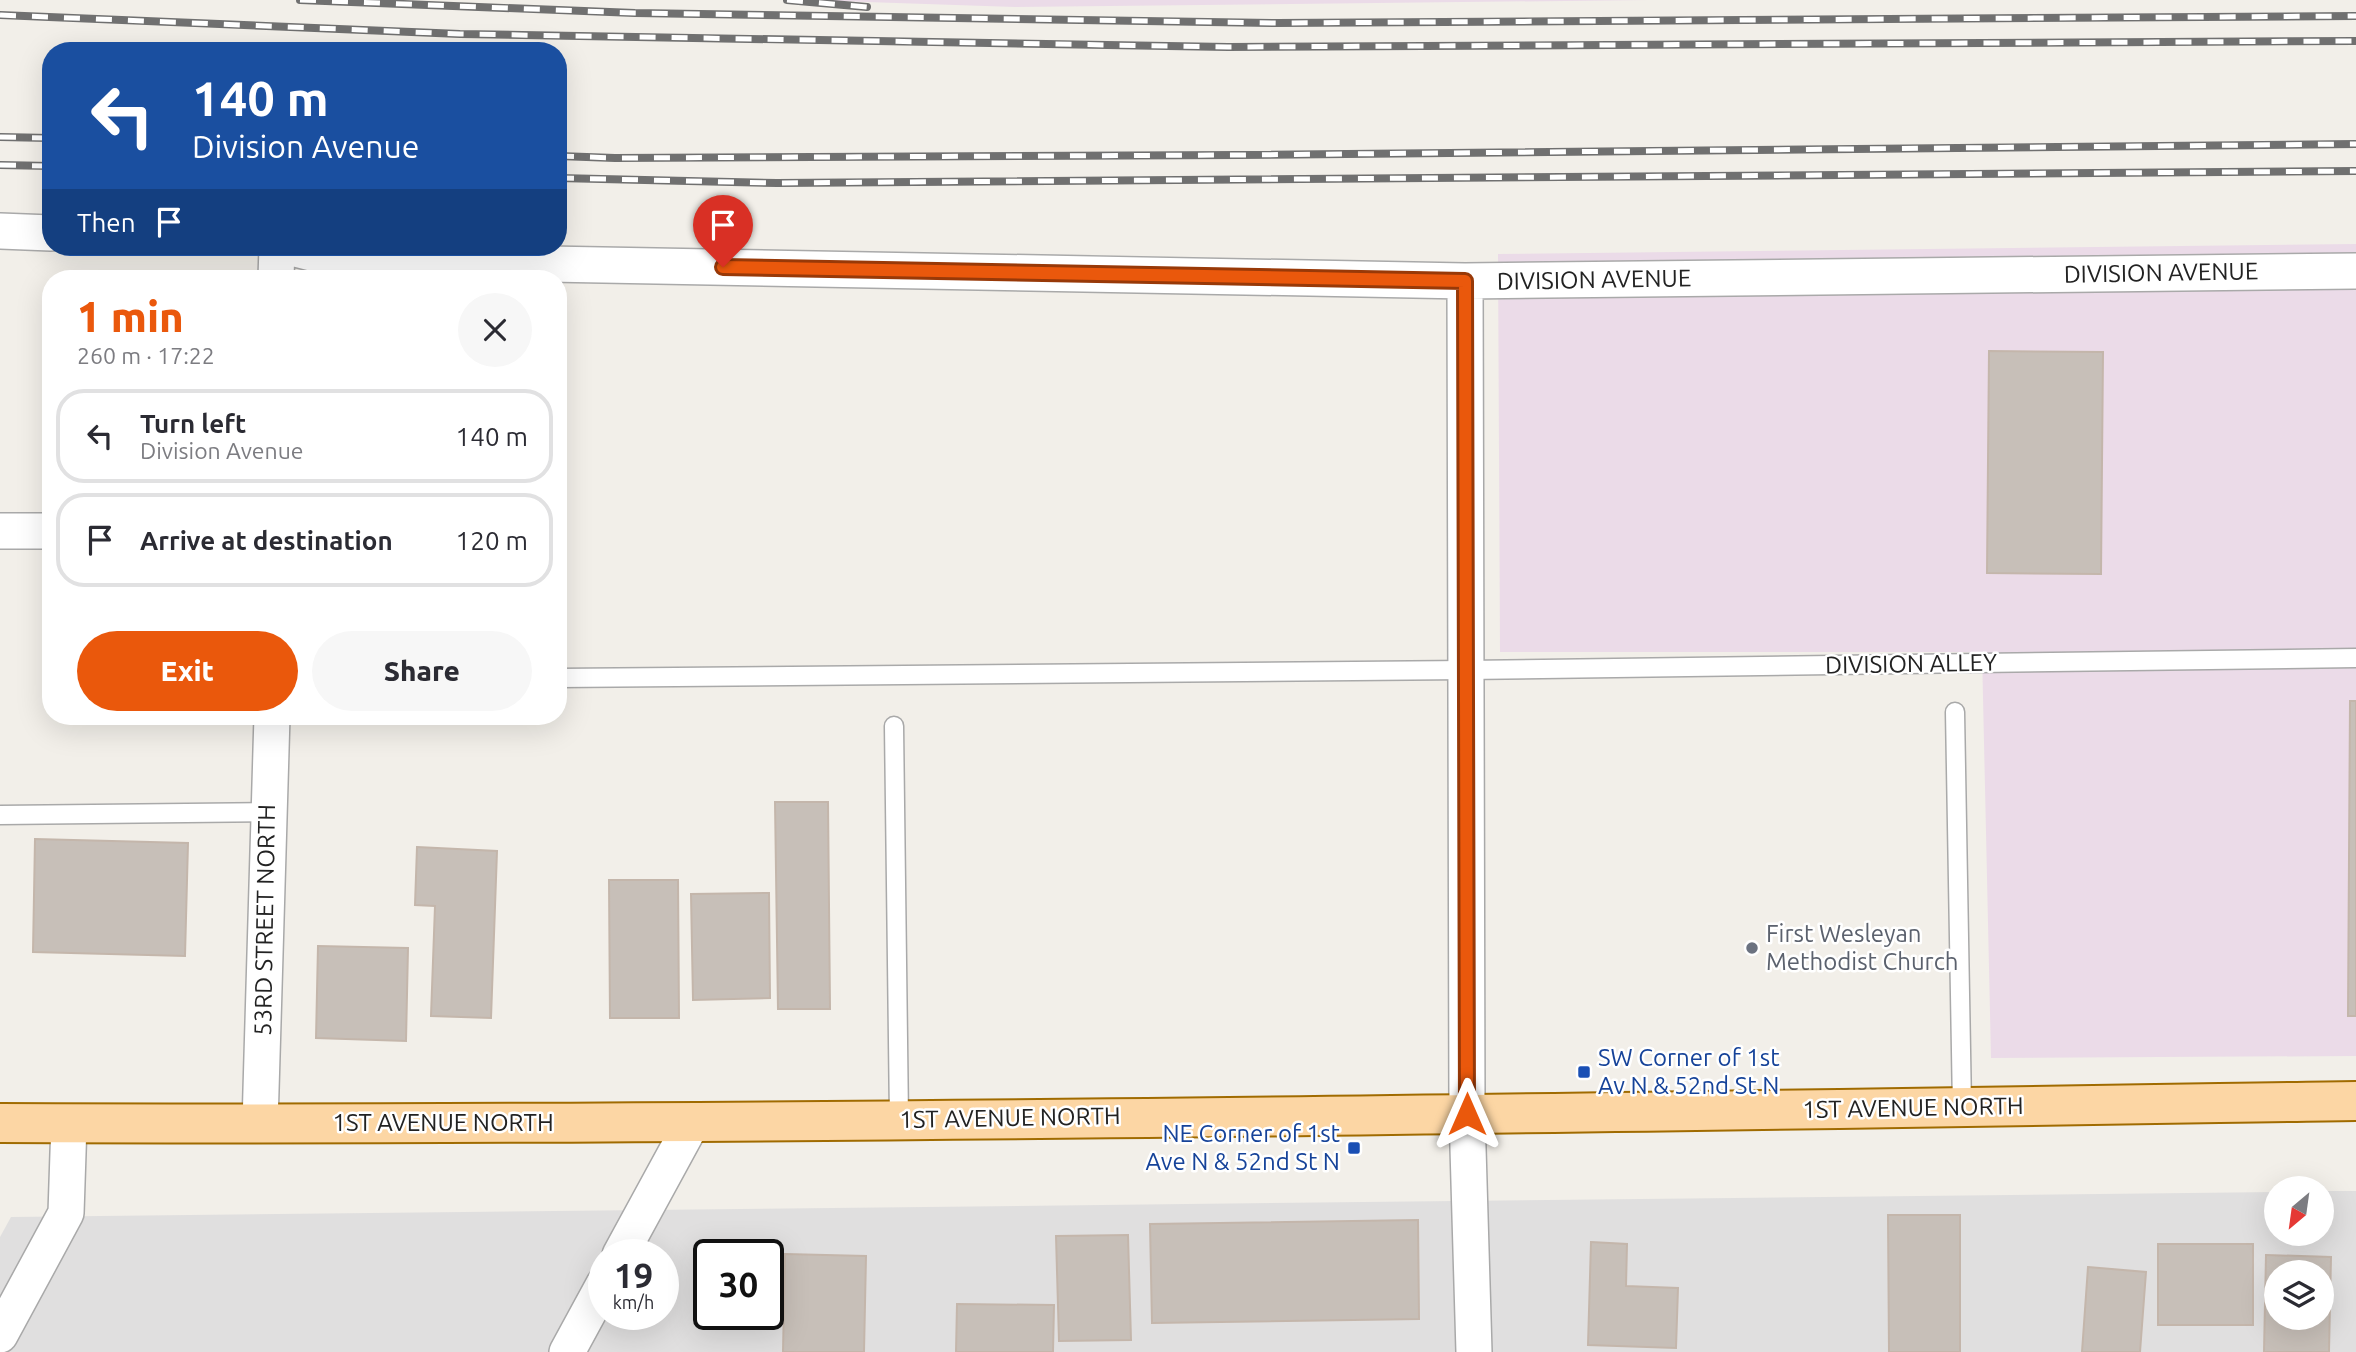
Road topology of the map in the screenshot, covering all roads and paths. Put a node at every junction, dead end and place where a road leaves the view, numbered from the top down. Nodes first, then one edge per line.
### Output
1 (0, 231) edge
2 (42, 233) edge
3 (323, 256) edge
4 (2356, 271) edge
5 (1465, 281) junction
6 (0, 531) edge
7 (42, 531) edge
8 (2356, 658) edge
9 (1466, 670) junction
10 (567, 678) edge
11 (1955, 712) dead end
12 (272, 725) edge
13 (894, 726) dead end
14 (268, 812) junction
15 (0, 815) edge
16 (2356, 1101) edge
17 (1962, 1107) junction
18 (1467, 1114) junction
19 (899, 1119) junction
20 (693, 1121) junction
21 (0, 1123) edge
22 (69, 1123) junction
23 (260, 1124) junction
24 (629, 1239) edge
25 (588, 1313) edge
26 (0, 1335) edge
27 (566, 1352) edge
28 (1474, 1352) edge

1 - 2 street
3 - 5 street, DIVISION AVENUE
4 - 5 street, DIVISION AVENUE
5 - 9 street
6 - 7 street
8 - 9 lane, DIVISION ALLEY
9 - 10 lane, DIVISION ALLEY
9 - 18 street
11 - 17 lane
12 - 14 street, 53RD STREET NORTH
13 - 19 lane
14 - 15 lane
14 - 23 street, 53RD STREET NORTH
16 - 17 main road, 1ST AVENUE NORTH
17 - 18 main road, 1ST AVENUE NORTH
18 - 19 main road, 1ST AVENUE NORTH
18 - 28 street
19 - 20 main road, 1ST AVENUE NORTH
20 - 23 main road, 1ST AVENUE NORTH
20 - 24 street
21 - 22 main road, 1ST AVENUE NORTH
22 - 23 main road, 1ST AVENUE NORTH
22 - 26 street
25 - 27 street

